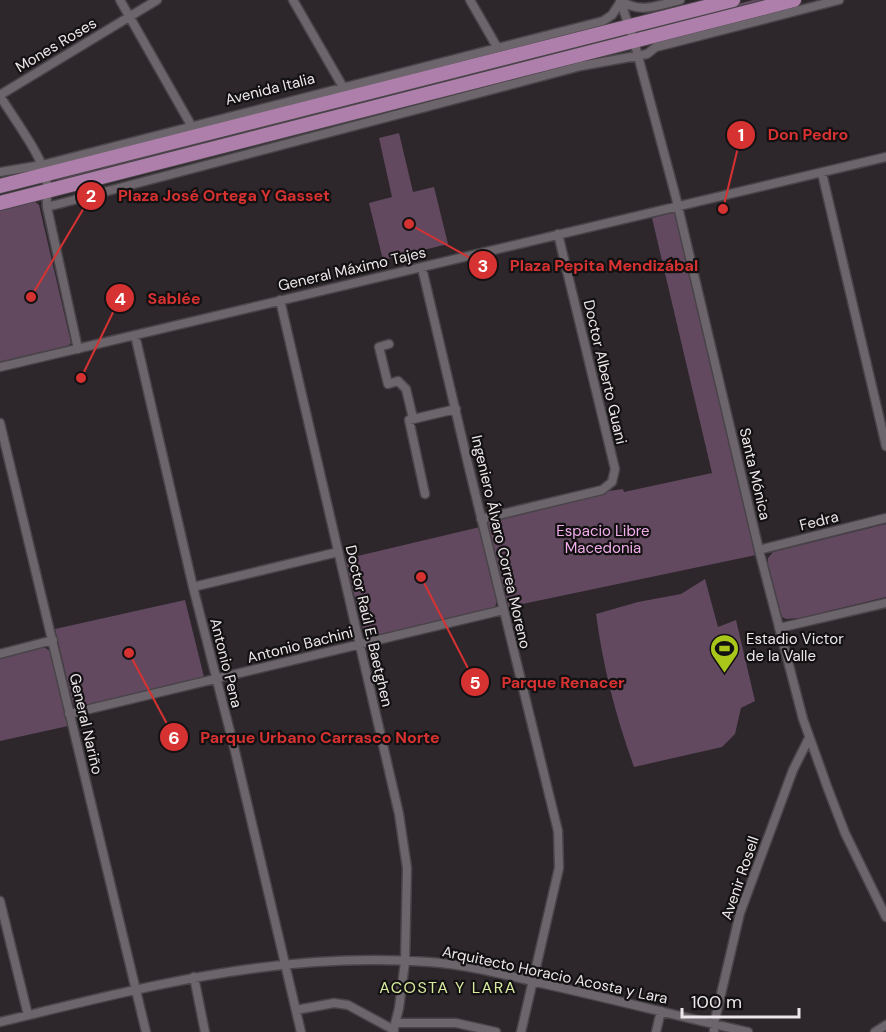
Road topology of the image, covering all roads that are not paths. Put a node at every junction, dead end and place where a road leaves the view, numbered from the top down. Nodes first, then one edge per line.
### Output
1 (120, 0) edge
2 (157, 0) edge
3 (293, 0) edge
4 (470, 0) edge
5 (733, 0) edge
6 (794, 0) edge
7 (839, 0) edge
8 (620, 1) edge
9 (683, 6) edge
10 (130, 16) junction
11 (692, 27) junction
12 (623, 28) junction
13 (571, 34) junction
14 (548, 40) junction
15 (634, 41) junction
16 (497, 47) junction
17 (639, 57) junction
18 (580, 61) junction
19 (343, 87) junction
20 (0, 96) edge
21 (390, 110) junction
22 (191, 125) junction
23 (886, 157) edge
24 (44, 169) junction
25 (0, 172) edge
26 (822, 172) junction
27 (18, 181) junction
28 (0, 186) edge
29 (48, 191) junction
30 (22, 197) junction
31 (0, 203) edge
32 (678, 205) junction
33 (46, 207) junction
34 (558, 234) junction
35 (423, 268) junction
36 (280, 300) junction
37 (135, 335) junction
38 (389, 345) dead end
39 (78, 349) junction
40 (0, 367) edge
41 (456, 409) junction
42 (413, 418) junction
43 (0, 423) edge
44 (886, 446) edge
45 (425, 494) dead end
46 (886, 518) edge
47 (481, 519) junction
48 (759, 550) junction
49 (338, 552) junction
50 (193, 587) junction
51 (886, 603) edge
52 (503, 610) junction
53 (779, 628) junction
54 (53, 640) junction
55 (359, 645) junction
56 (0, 654) edge
57 (216, 680) junction
58 (69, 714) junction
59 (809, 738) junction
60 (0, 901) edge
61 (886, 917) edge
62 (405, 962) junction
63 (285, 963) junction
64 (194, 977) junction
65 (531, 981) junction
66 (135, 990) junction
67 (296, 1010) junction
68 (661, 1011) junction
69 (28, 1015) junction
70 (0, 1022) edge
71 (886, 1026) edge
72 (394, 1028) edge
73 (714, 1028) edge
74 (146, 1032) edge
75 (205, 1032) edge
76 (301, 1032) edge
77 (496, 1032) edge
78 (521, 1032) edge
79 (656, 1032) edge
80 (748, 1032) edge
81 (875, 1032) edge

1 - 10 street
2 - 10 street, Mones Roses
3 - 19 street
4 - 16 street
5 - 9 main road, Avenida Italia
6 - 11 main road
7 - 17 street
8 - 9 street, Avenida Italia
8 - 12 street, Santa Mónica
8 - 13 street, Avenida Italia
9 - 11 street
9 - 12 main road, Avenida Italia
9 - 15 main road
10 - 20 street, Mones Roses
10 - 22 street
11 - 15 main road
12 - 13 main road, Avenida Italia
12 - 15 street, Santa Mónica
12 - 18 main road
13 - 14 main road, Avenida Italia
13 - 18 street
14 - 16 street, Avenida Italia
14 - 24 main road, Avenida Italia
15 - 17 street, Santa Mónica
15 - 18 main road
16 - 19 street, Avenida Italia
17 - 18 street
17 - 32 street, Santa Mónica
18 - 21 main road
19 - 22 street, Avenida Italia
20 - 24 street
21 - 29 main road
21 - 33 street
22 - 24 street, Avenida Italia
23 - 26 street, General Máximo Tajes
24 - 25 street, Avenida Italia
24 - 27 main road, Avenida Italia
24 - 29 street
26 - 32 street, General Máximo Tajes
26 - 44 street
27 - 28 main road, Avenida Italia
27 - 30 street
29 - 30 main road
29 - 33 street
30 - 31 main road
32 - 34 street, General Máximo Tajes
32 - 48 street, Santa Mónica
33 - 39 street
34 - 35 street, General Máximo Tajes
34 - 47 street, Doctor Alberto Guani
35 - 36 street, General Máximo Tajes
35 - 41 street, Ingeniero Álvaro Correa Moreno
36 - 37 street, General Máximo Tajes
36 - 49 street, Doctor Raúl E. Baetghen
37 - 39 street, General Máximo Tajes
37 - 50 street, Antonio Pena
38 - 42 street
39 - 40 street, General Máximo Tajes
41 - 42 street
41 - 47 street, Ingeniero Álvaro Correa Moreno
42 - 45 street
43 - 54 street, General Nariño
46 - 48 street, Fedra
47 - 52 street, Ingeniero Álvaro Correa Moreno
48 - 53 street, Santa Mónica
49 - 50 street
49 - 55 street, Doctor Raúl E. Baetghen
50 - 57 street, Antonio Pena
51 - 53 street
52 - 55 street, Antonio Bachini
52 - 65 street, Ingeniero Álvaro Correa Moreno
53 - 59 street, Santa Mónica
54 - 56 street
54 - 58 street, General Nariño
55 - 57 street, Antonio Bachini
55 - 62 street, Doctor Raúl E. Baetghen
57 - 58 street, Antonio Bachini
57 - 63 street, Antonio Pena
58 - 66 street, General Nariño
59 - 61 street, Santa Mónica
59 - 73 street, Avenir Rosell
60 - 69 street
62 - 63 street, Arquitecto Horacio Acosta y Lara
62 - 65 street, Arquitecto Horacio Acosta y Lara
62 - 72 street, Doctor Raúl E. Baetghen
63 - 64 street, Arquitecto Horacio Acosta y Lara
63 - 67 street, Antonio Pena
64 - 66 street, Arquitecto Horacio Acosta y Lara
64 - 75 street
65 - 68 street, Arquitecto Horacio Acosta y Lara
65 - 78 street, Ingeniero Álvaro Correa Moreno
66 - 69 street, Arquitecto Horacio Acosta y Lara
66 - 74 street, General Nariño
67 - 72 street
67 - 76 street, Antonio Pena
68 - 73 street, Arquitecto Horacio Acosta y Lara
68 - 79 street
69 - 70 street, Arquitecto Horacio Acosta y Lara
71 - 81 street
72 - 77 street
73 - 80 street, Arquitecto Horacio Acosta y Lara

